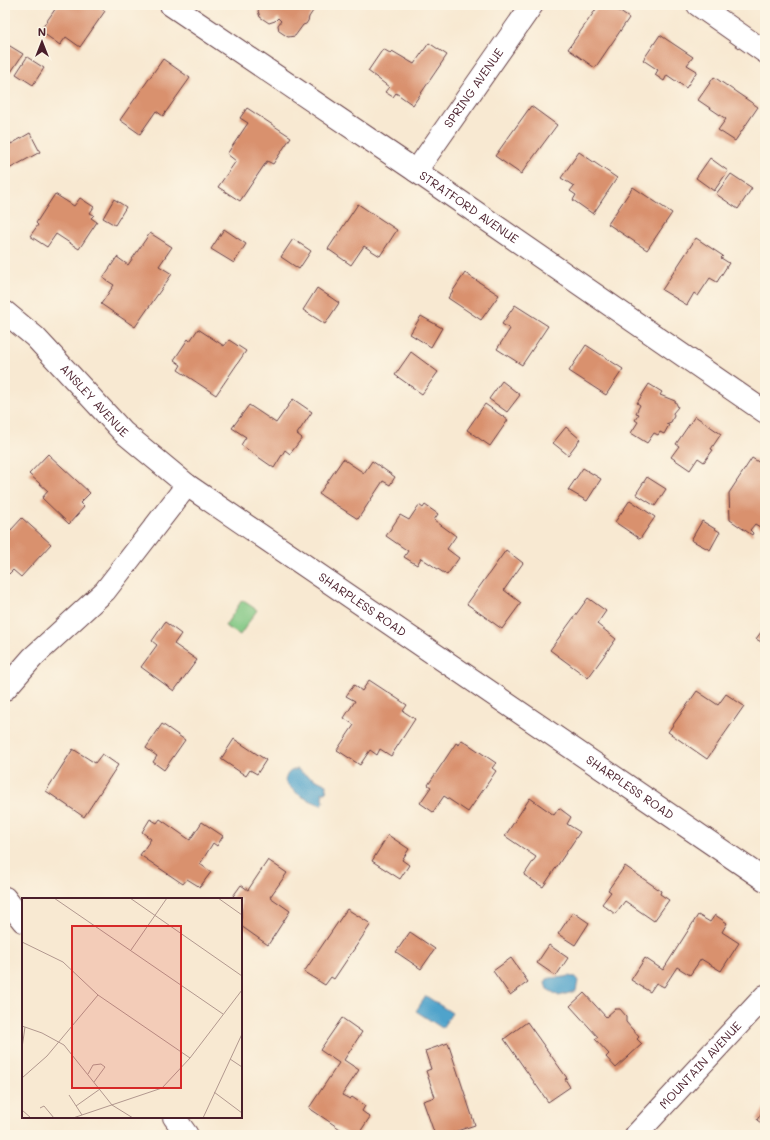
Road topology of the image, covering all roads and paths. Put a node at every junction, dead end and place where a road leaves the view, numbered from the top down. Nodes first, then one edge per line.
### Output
1 (171, 5) edge
2 (532, 5) edge
3 (698, 5) edge
4 (765, 52) edge
5 (416, 171) junction
6 (5, 312) edge
7 (765, 412) edge
8 (187, 485) junction
9 (5, 689) edge
10 (765, 880) edge
11 (5, 898) edge
12 (22, 920) edge
13 (765, 996) edge
14 (175, 1118) edge
15 (188, 1135) edge
16 (636, 1135) edge

1 - 5 street, STRATFORD AVENUE
2 - 5 street, SPRING AVENUE
3 - 4 street
5 - 7 street, STRATFORD AVENUE
6 - 8 street, ANSLEY AVENUE
8 - 9 street
8 - 10 street, SHARPLESS ROAD
11 - 12 street
13 - 16 street, MOUNTAIN AVENUE
14 - 15 street

